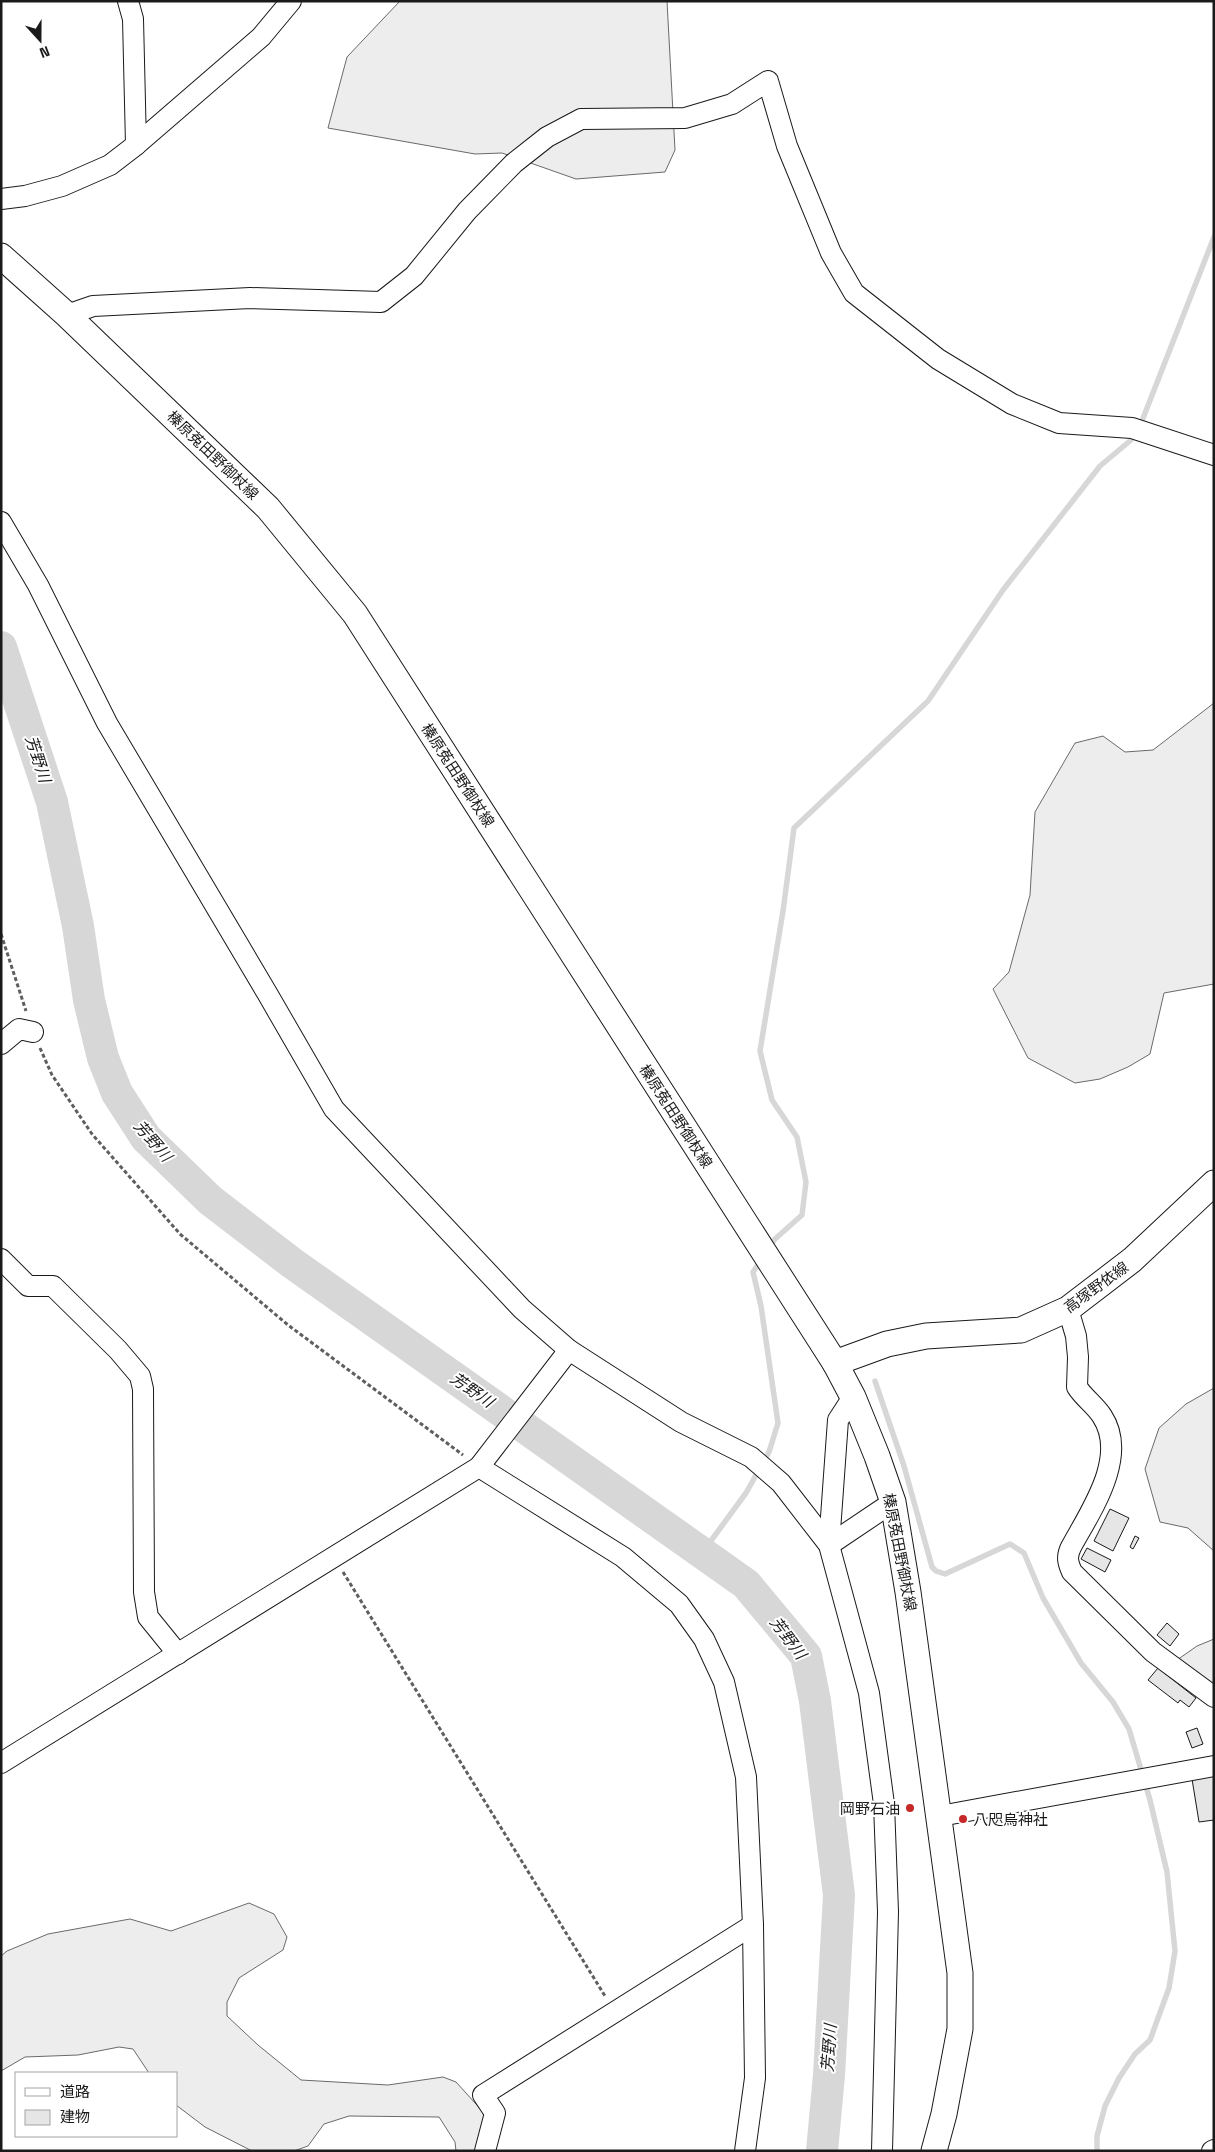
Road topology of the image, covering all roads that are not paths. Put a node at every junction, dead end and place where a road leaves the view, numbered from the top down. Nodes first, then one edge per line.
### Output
1 (128, 1) edge
2 (290, 1) edge
3 (136, 145) junction
4 (1, 199) edge
5 (1, 256) edge
6 (68, 315) junction
7 (1214, 455) edge
8 (1, 522) edge
9 (33, 1032) road end
10 (1, 1044) edge
11 (1214, 1183) edge
12 (1, 1259) edge
13 (1068, 1309) junction
14 (566, 1354) junction
15 (835, 1363) junction
16 (853, 1397) junction
17 (483, 1462) junction
18 (893, 1502) junction
19 (829, 1545) junction
20 (178, 1654) junction
21 (1214, 1697) edge
22 (1, 1764) edge
23 (1214, 1766) edge
24 (940, 1816) junction
25 (753, 1925) junction
26 (485, 2151) edge
27 (745, 2151) edge
28 (882, 2151) edge
29 (934, 2151) edge

1 - 3 street
2 - 3 street
3 - 4 street
5 - 6 main road, 榛原菟田野御杖線
6 - 7 street
6 - 15 main road, 榛原菟田野御杖線
8 - 14 street
9 - 10 street
11 - 13 main road, 高塚野依線
12 - 20 street
13 - 15 main road, 高塚野依線
13 - 21 street
14 - 17 street
14 - 19 street
15 - 16 main road, 榛原菟田野御杖線
16 - 18 main road, 榛原菟田野御杖線
16 - 19 street
17 - 20 street
17 - 25 street
18 - 19 street
18 - 24 main road, 榛原菟田野御杖線
19 - 28 street
20 - 22 street
23 - 24 street
24 - 29 main road, 榛原菟田野御杖線
25 - 26 street
25 - 27 street

